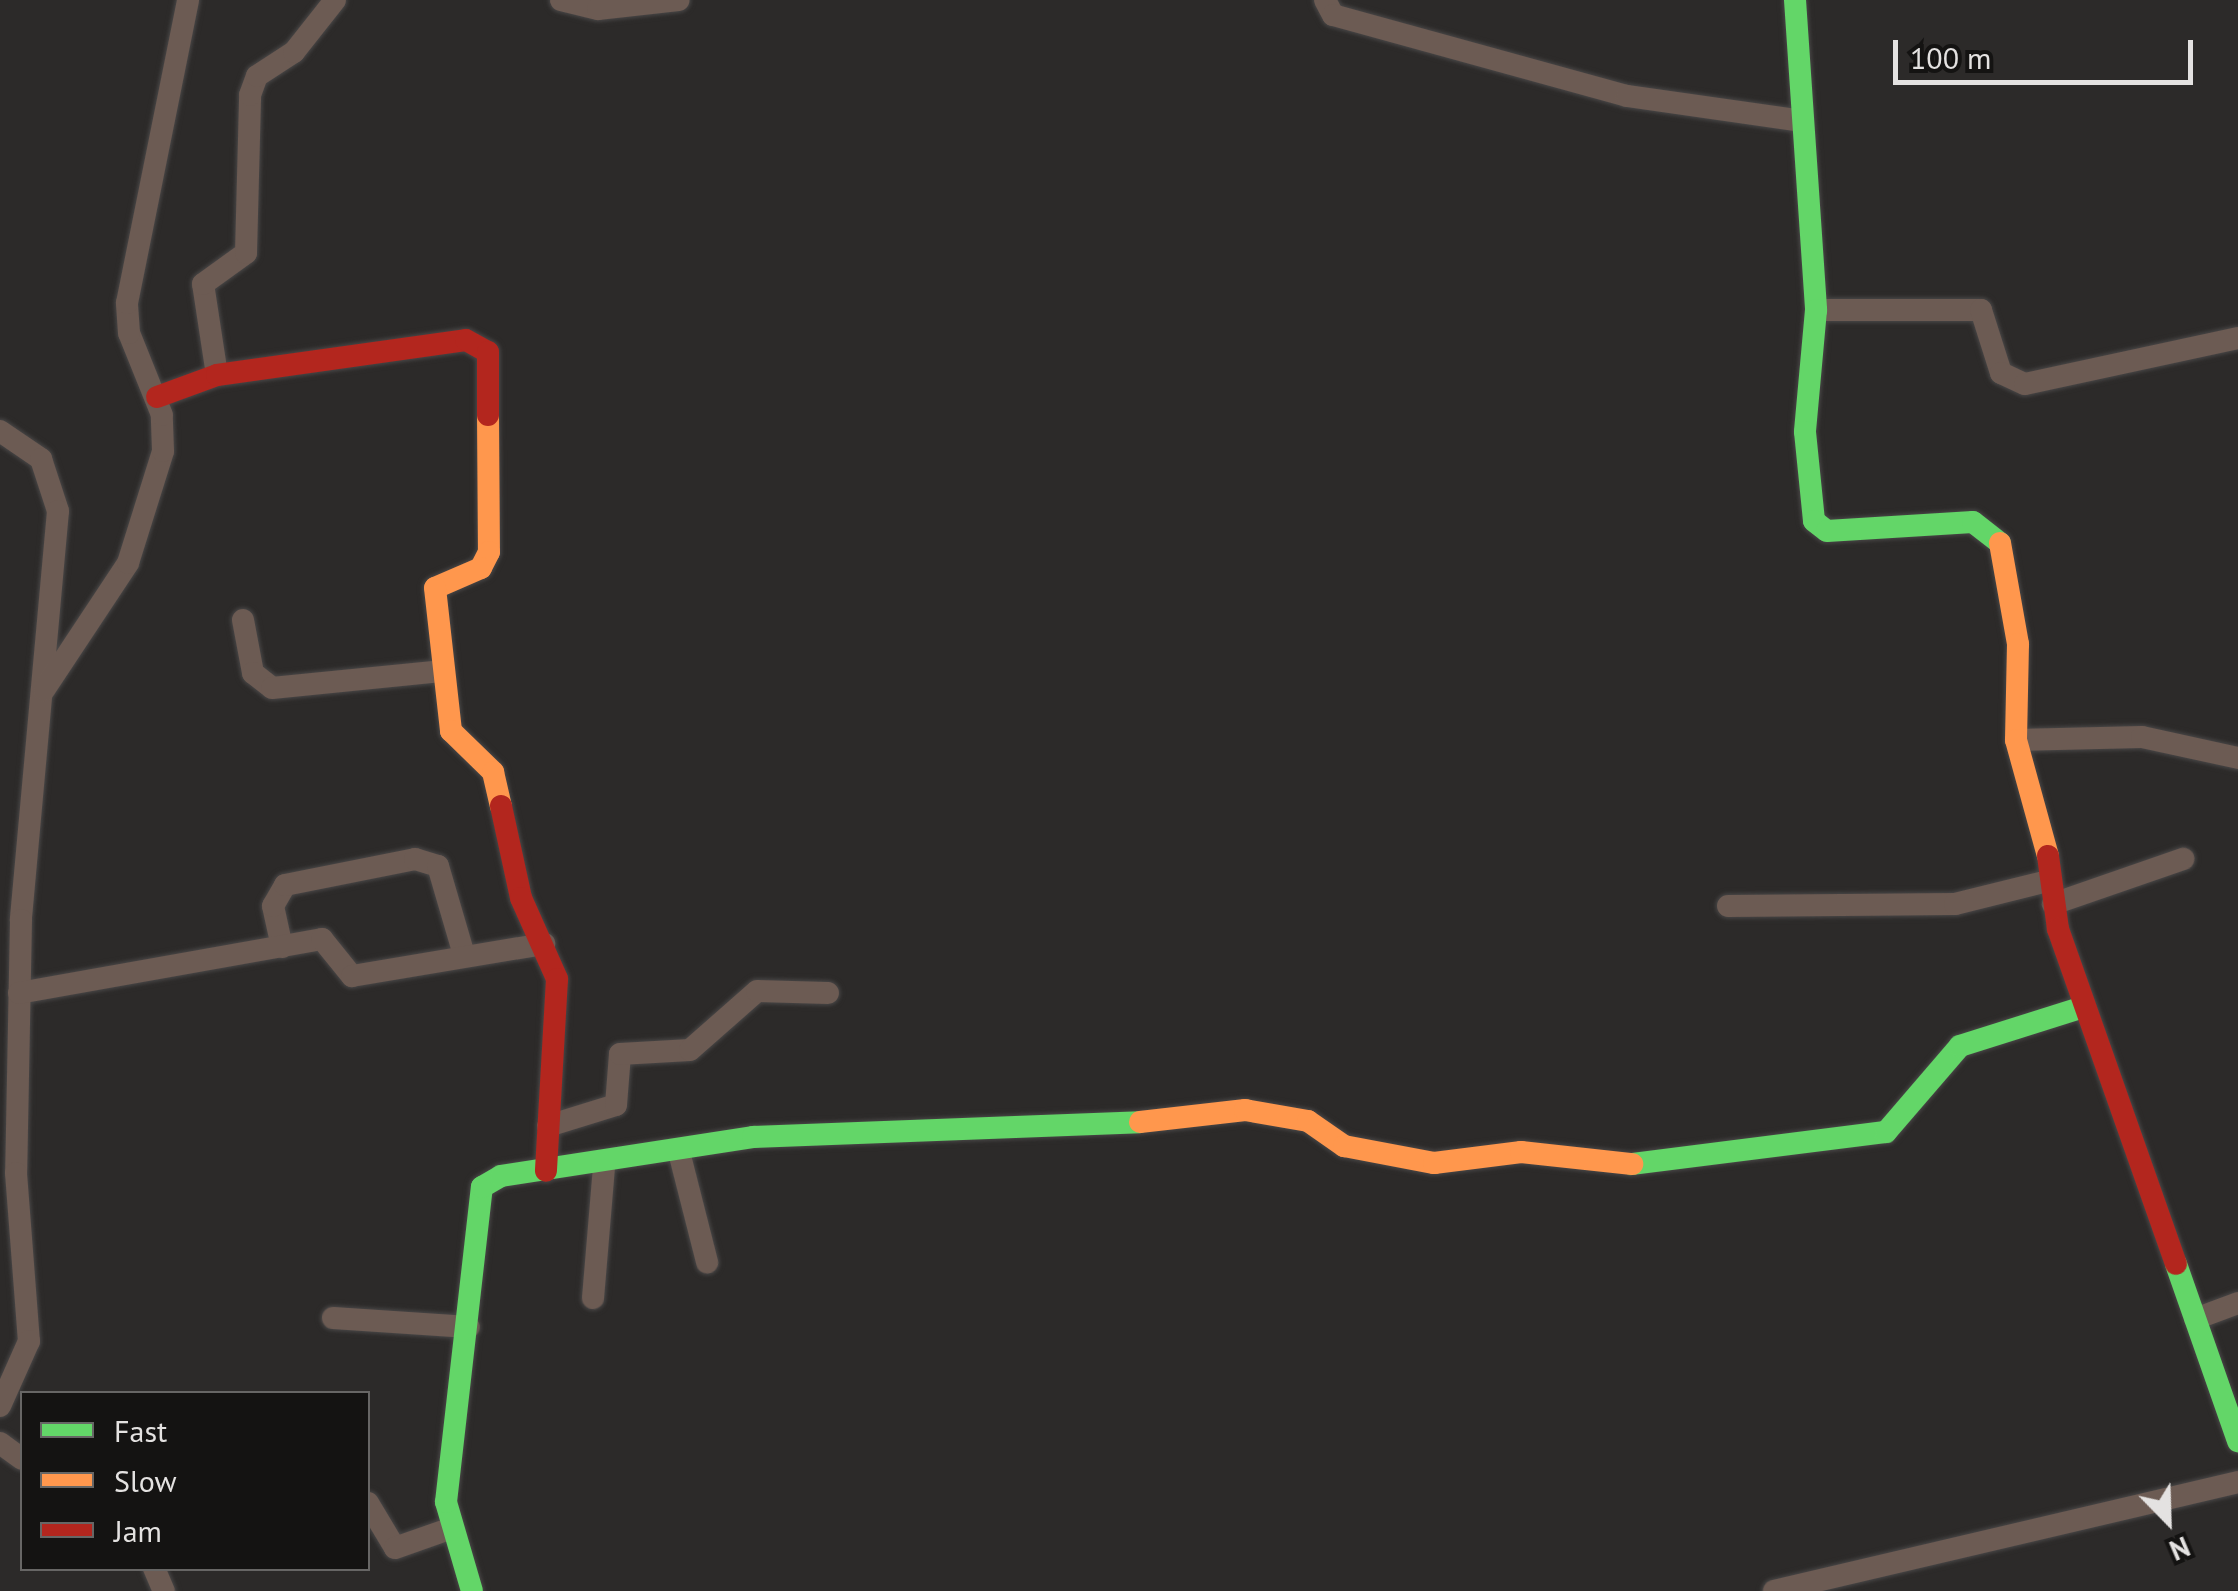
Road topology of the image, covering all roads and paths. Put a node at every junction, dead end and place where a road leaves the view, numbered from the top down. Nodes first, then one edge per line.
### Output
1 (188, 0) edge
2 (334, 0) edge
3 (561, 0) edge
4 (679, 0) edge
5 (1325, 0) edge
6 (1795, 0) edge
7 (1802, 122) junction
8 (1816, 310) junction
9 (2238, 338) edge
10 (217, 375) junction
11 (157, 397) junction
12 (0, 431) edge
13 (243, 620) dead end
14 (441, 671) junction
15 (42, 692) junction
16 (2016, 740) junction
17 (2238, 758) edge
18 (2182, 859) dead end
19 (2050, 892) junction
20 (1728, 906) dead end
21 (544, 944) junction
22 (282, 947) junction
23 (464, 955) junction
24 (20, 993) junction
25 (828, 993) dead end
26 (2084, 1007) junction
27 (548, 1126) junction
28 (678, 1152) junction
29 (604, 1166) junction
30 (546, 1171) junction
31 (707, 1262) dead end
32 (593, 1298) dead end
33 (2238, 1303) edge
34 (334, 1318) dead end
35 (2194, 1319) junction
36 (469, 1327) junction
37 (0, 1406) edge
38 (2238, 1439) edge
39 (0, 1443) edge
40 (20, 1458) edge
41 (2238, 1482) edge
42 (370, 1506) edge
43 (449, 1530) junction
44 (472, 1591) edge
45 (1774, 1591) edge

1 - 11 street
2 - 10 street
3 - 4 street
5 - 7 street
6 - 7 street
7 - 8 street
8 - 9 street
8 - 16 street
10 - 11 street
10 - 14 street
11 - 15 street
12 - 15 street
13 - 14 street
14 - 21 street
15 - 24 street
16 - 17 street
16 - 19 street
18 - 19 street
19 - 20 street
19 - 26 street
21 - 23 street
21 - 27 street
22 - 23 street
22 - 23 street
22 - 24 street
24 - 37 street
25 - 27 street
26 - 28 street
26 - 35 street
27 - 30 street
28 - 29 street
28 - 31 street
29 - 30 street
29 - 32 street
30 - 36 street
33 - 35 street
34 - 36 street
35 - 38 street
36 - 43 street
39 - 40 street
41 - 45 street
42 - 43 street
43 - 44 street

